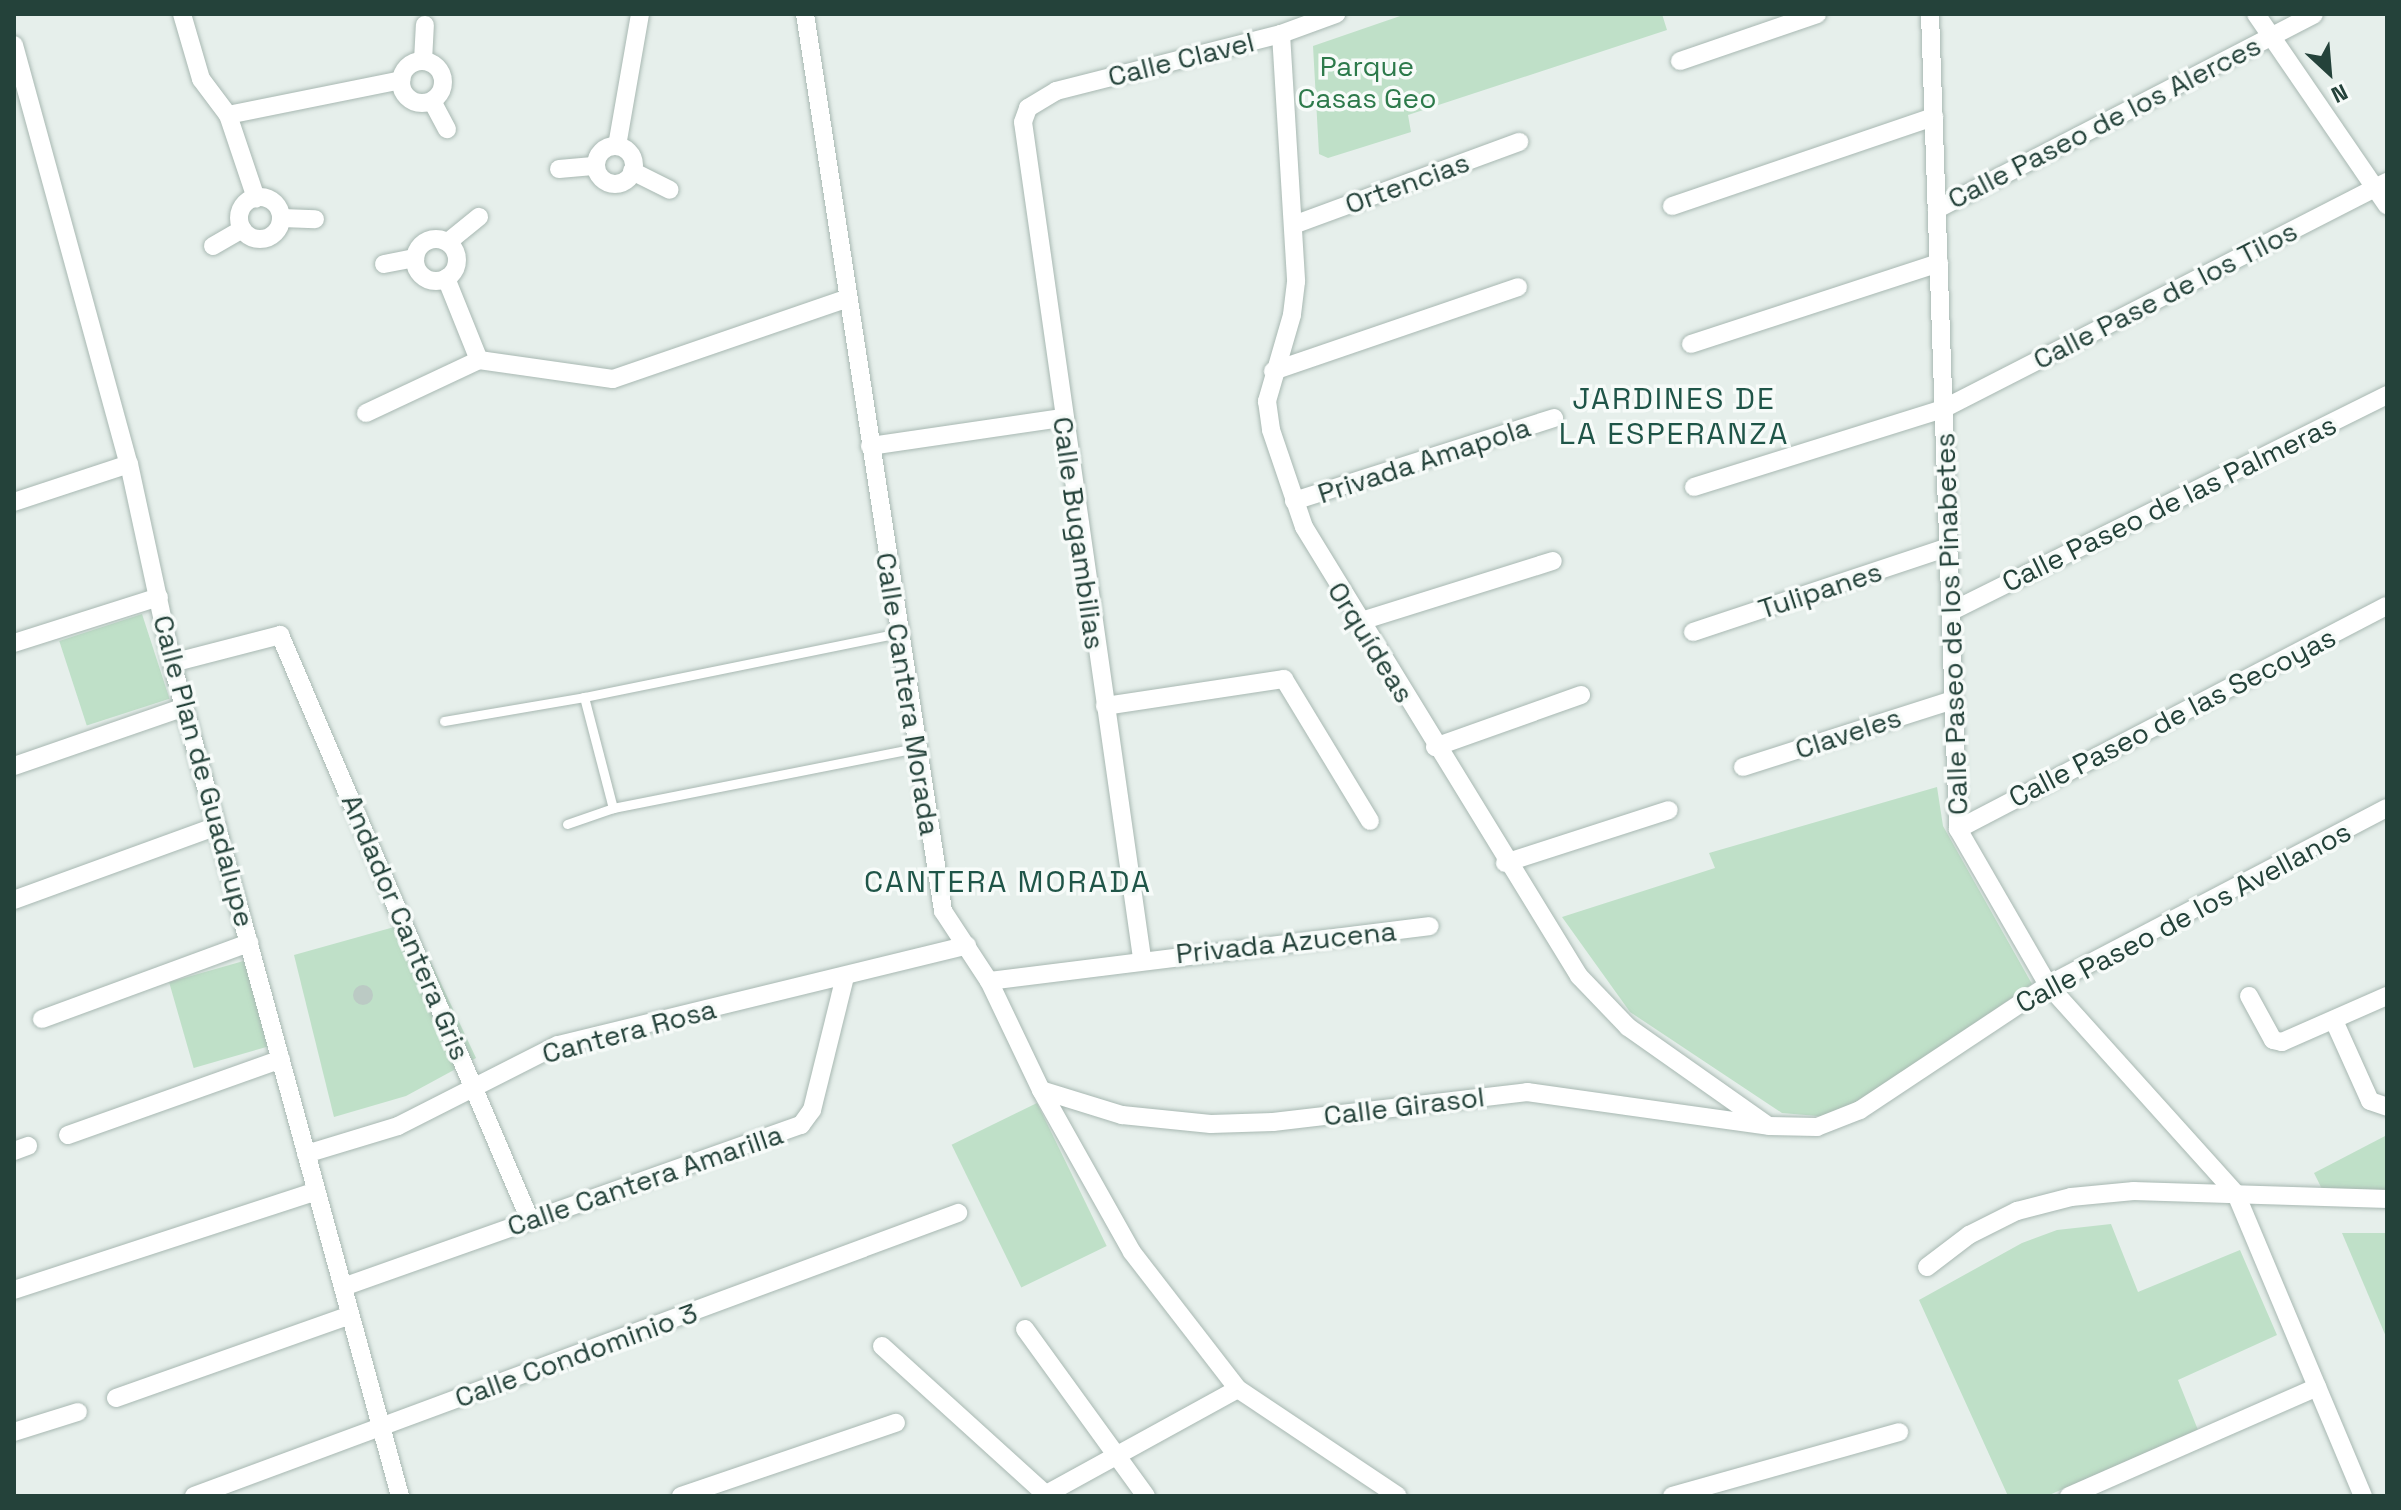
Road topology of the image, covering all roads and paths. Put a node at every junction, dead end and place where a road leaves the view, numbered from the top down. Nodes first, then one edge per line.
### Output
1 (182, 14) edge
2 (640, 14) edge
3 (805, 14) edge
4 (1336, 14) edge
5 (1817, 14) edge
6 (1930, 14) edge
7 (2256, 14) edge
8 (2314, 14) edge
9 (1787, 19) edge
10 (425, 25) dead end
11 (1281, 34) junction
12 (2269, 37) junction
13 (14, 45) edge
14 (423, 61) junction
15 (1680, 61) dead end
16 (401, 80) junction
17 (432, 101) junction
18 (1028, 108) joint
19 (228, 115) junction
20 (1934, 117) junction
21 (447, 129) dead end
22 (1519, 142) dead end
23 (617, 146) junction
24 (596, 166) junction
25 (559, 169) dead end
26 (632, 171) junction
27 (2380, 186) edge
28 (670, 190) dead end
29 (256, 198) junction
30 (2387, 205) edge
31 (1672, 206) dead end
32 (1937, 209) junction
33 (479, 217) dead end
34 (282, 218) junction
35 (315, 219) dead end
36 (1296, 224) junction
37 (242, 229) junction
38 (448, 242) junction
39 (213, 246) dead end
40 (415, 258) junction
41 (1939, 263) junction
42 (384, 264) dead end
43 (446, 278) junction
44 (1518, 287) dead end
45 (848, 298) junction
46 (1691, 344) dead end
47 (479, 360) junction
48 (1273, 371) junction
49 (2387, 395) edge
50 (1943, 409) junction
51 (366, 413) dead end
52 (1062, 418) junction
53 (1554, 418) dead end
54 (870, 446) junction
55 (129, 464) junction
56 (1694, 487) dead end
57 (1294, 501) junction
58 (14, 502) edge
59 (1948, 547) junction
60 (1553, 561) dead end
61 (159, 597) junction
62 (2387, 606) edge
63 (1950, 612) junction
64 (1358, 622) junction
65 (1693, 632) dead end
66 (899, 633) junction
67 (14, 643) edge
68 (172, 663) junction
69 (1581, 695) dead end
70 (584, 697) junction
71 (1953, 700) junction
72 (1105, 706) junction
73 (184, 707) junction
74 (444, 721) dead end
75 (1435, 747) junction
76 (916, 748) junction
77 (14, 766) edge
78 (1743, 767) dead end
79 (613, 808) junction
80 (2387, 808) edge
81 (1669, 810) dead end
82 (1370, 821) dead end
83 (567, 824) dead end
84 (217, 826) junction
85 (1958, 829) junction
86 (1505, 863) junction
87 (14, 900) edge
88 (1430, 926) dead end
89 (249, 943) junction
90 (967, 945) junction
91 (1142, 958) junction
92 (845, 977) junction
93 (989, 981) junction
94 (2048, 985) junction
95 (2249, 996) dead end
96 (2387, 996) edge
97 (42, 1019) dead end
98 (2335, 1023) junction
99 (281, 1059) junction
100 (474, 1084) junction
101 (1041, 1090) junction
102 (2387, 1107) edge
103 (1769, 1126) junction
104 (68, 1135) dead end
105 (306, 1154) junction
106 (316, 1191) junction
107 (2236, 1194) junction
108 (2387, 1199) edge
109 (958, 1213) dead end
110 (530, 1220) junction
111 (1927, 1267) dead end
112 (343, 1287) junction
113 (14, 1290) edge
114 (350, 1315) junction
115 (1025, 1329) dead end
116 (882, 1346) dead end
117 (2317, 1387) junction
118 (1238, 1389) junction
119 (116, 1398) dead end
120 (78, 1412) dead end
121 (896, 1423) dead end
122 (381, 1427) junction
123 (14, 1432) edge
124 (1899, 1432) dead end
125 (1117, 1455) junction
126 (732, 1478) junction
127 (1044, 1495) edge
128 (194, 1496) edge
129 (400, 1496) edge
130 (681, 1496) edge
131 (741, 1496) edge
132 (1146, 1496) edge
133 (1398, 1496) edge
134 (1672, 1496) edge
135 (2069, 1496) edge
136 (2363, 1496) edge

1 - 19 street
2 - 23 street
3 - 45 street, Calle Cantera Morada
4 - 11 street, Calle Clavel
5 - 9 street
6 - 20 street, Calle Paseo de los Pinabetes
7 - 12 street
8 - 12 street, Calle Paseo de los Alerces
9 - 15 street
10 - 14 street
11 - 18 street, Calle Clavel
11 - 36 street, Orquídeas
12 - 27 street
12 - 32 street, Calle Paseo de los Alerces
13 - 55 street, Calle Plan de Guadalupe
14 - 16 street
14 - 17 street
16 - 17 street
16 - 19 street
17 - 21 street
18 - 52 street, Calle Bugambilias
19 - 29 street
20 - 31 street
20 - 32 street, Calle Paseo de los Pinabetes
22 - 36 street, Ortencias
23 - 24 street
23 - 26 street
24 - 25 street
24 - 26 street
26 - 28 street
27 - 30 street
27 - 50 street, Calle Pase de los Tilos
29 - 34 street
29 - 37 street
32 - 41 street, Calle Paseo de los Pinabetes
33 - 38 street
34 - 35 street
34 - 37 street
36 - 48 street, Orquídeas
37 - 39 street
38 - 40 street
38 - 43 street
40 - 42 street
40 - 43 street
41 - 46 street
41 - 50 street, Calle Paseo de los Pinabetes
43 - 47 street
44 - 48 street
45 - 47 street
45 - 54 street, Calle Cantera Morada
47 - 51 street
48 - 57 street, Orquídeas
49 - 63 street, Calle Paseo de las Palmeras
50 - 56 street, Calle Pase de los Tilos
50 - 59 street, Calle Paseo de los Pinabetes
52 - 54 street
52 - 72 street, Calle Bugambilias
53 - 57 street, Privada Amapola
54 - 66 street, Calle Cantera Morada
55 - 58 street
55 - 61 street, Calle Plan de Guadalupe
57 - 64 street, Orquídeas
59 - 63 street, Calle Paseo de los Pinabetes
59 - 65 street, Tulipanes
60 - 64 street
61 - 67 street
61 - 68 street, Calle Plan de Guadalupe
62 - 85 street, Calle Paseo de las Secoyas
63 - 71 street, Calle Paseo de los Pinabetes
64 - 75 street, Orquídeas
66 - 70 lane
66 - 76 street, Calle Cantera Morada
68 - 73 street, Calle Plan de Guadalupe
68 - 100 street, Andador Cantera Gris
69 - 75 street
70 - 74 lane
70 - 79 lane
71 - 78 street, Claveles
71 - 85 street, Calle Paseo de los Pinabetes
72 - 82 street
72 - 91 street, Calle Bugambilias
73 - 77 street
73 - 84 street, Calle Plan de Guadalupe
75 - 86 street, Orquídeas
76 - 79 lane
76 - 90 street, Calle Cantera Morada
79 - 83 lane
80 - 94 street, Calle Paseo de los Avellanos
81 - 86 street
84 - 87 street
84 - 89 street, Calle Plan de Guadalupe
85 - 94 street, Calle Paseo de los Pinabetes
86 - 103 street, Orquídeas
88 - 91 street, Privada Azucena
89 - 97 street
89 - 99 street, Calle Plan de Guadalupe
90 - 92 street, Cantera Rosa
90 - 93 street, Calle Cantera Morada
91 - 93 street, Privada Azucena
92 - 100 street, Cantera Rosa
92 - 110 street, Calle Cantera Amarilla
93 - 101 street, Calle Cantera Morada
94 - 103 street, Calle Paseo de los Avellanos
94 - 107 street, Calle Paseo de los Pinabetes
95 - 98 street
96 - 98 street
98 - 102 street
99 - 104 street
99 - 105 street, Calle Plan de Guadalupe
100 - 105 street, Cantera Rosa
100 - 110 street, Andador Cantera Gris
101 - 103 street, Calle Girasol
101 - 118 street, Calle Cantera Morada
105 - 106 street, Calle Plan de Guadalupe
106 - 112 street, Calle Plan de Guadalupe
106 - 113 street
107 - 108 street
107 - 111 street
107 - 117 street, Calle Paseo de los Pinabetes
109 - 122 street, Calle Condominio 3
110 - 112 street, Calle Cantera Amarilla
112 - 114 street, Calle Plan de Guadalupe
114 - 119 street
114 - 122 street, Calle Plan de Guadalupe
115 - 125 street
116 - 127 street
117 - 135 street
117 - 136 street, Calle Paseo de los Pinabetes
118 - 125 street
118 - 133 street, Calle Cantera Morada
120 - 123 street
121 - 126 street
122 - 128 street, Calle Condominio 3
122 - 129 street, Calle Plan de Guadalupe
124 - 134 street
125 - 127 street
125 - 132 street
126 - 130 street
126 - 131 street

